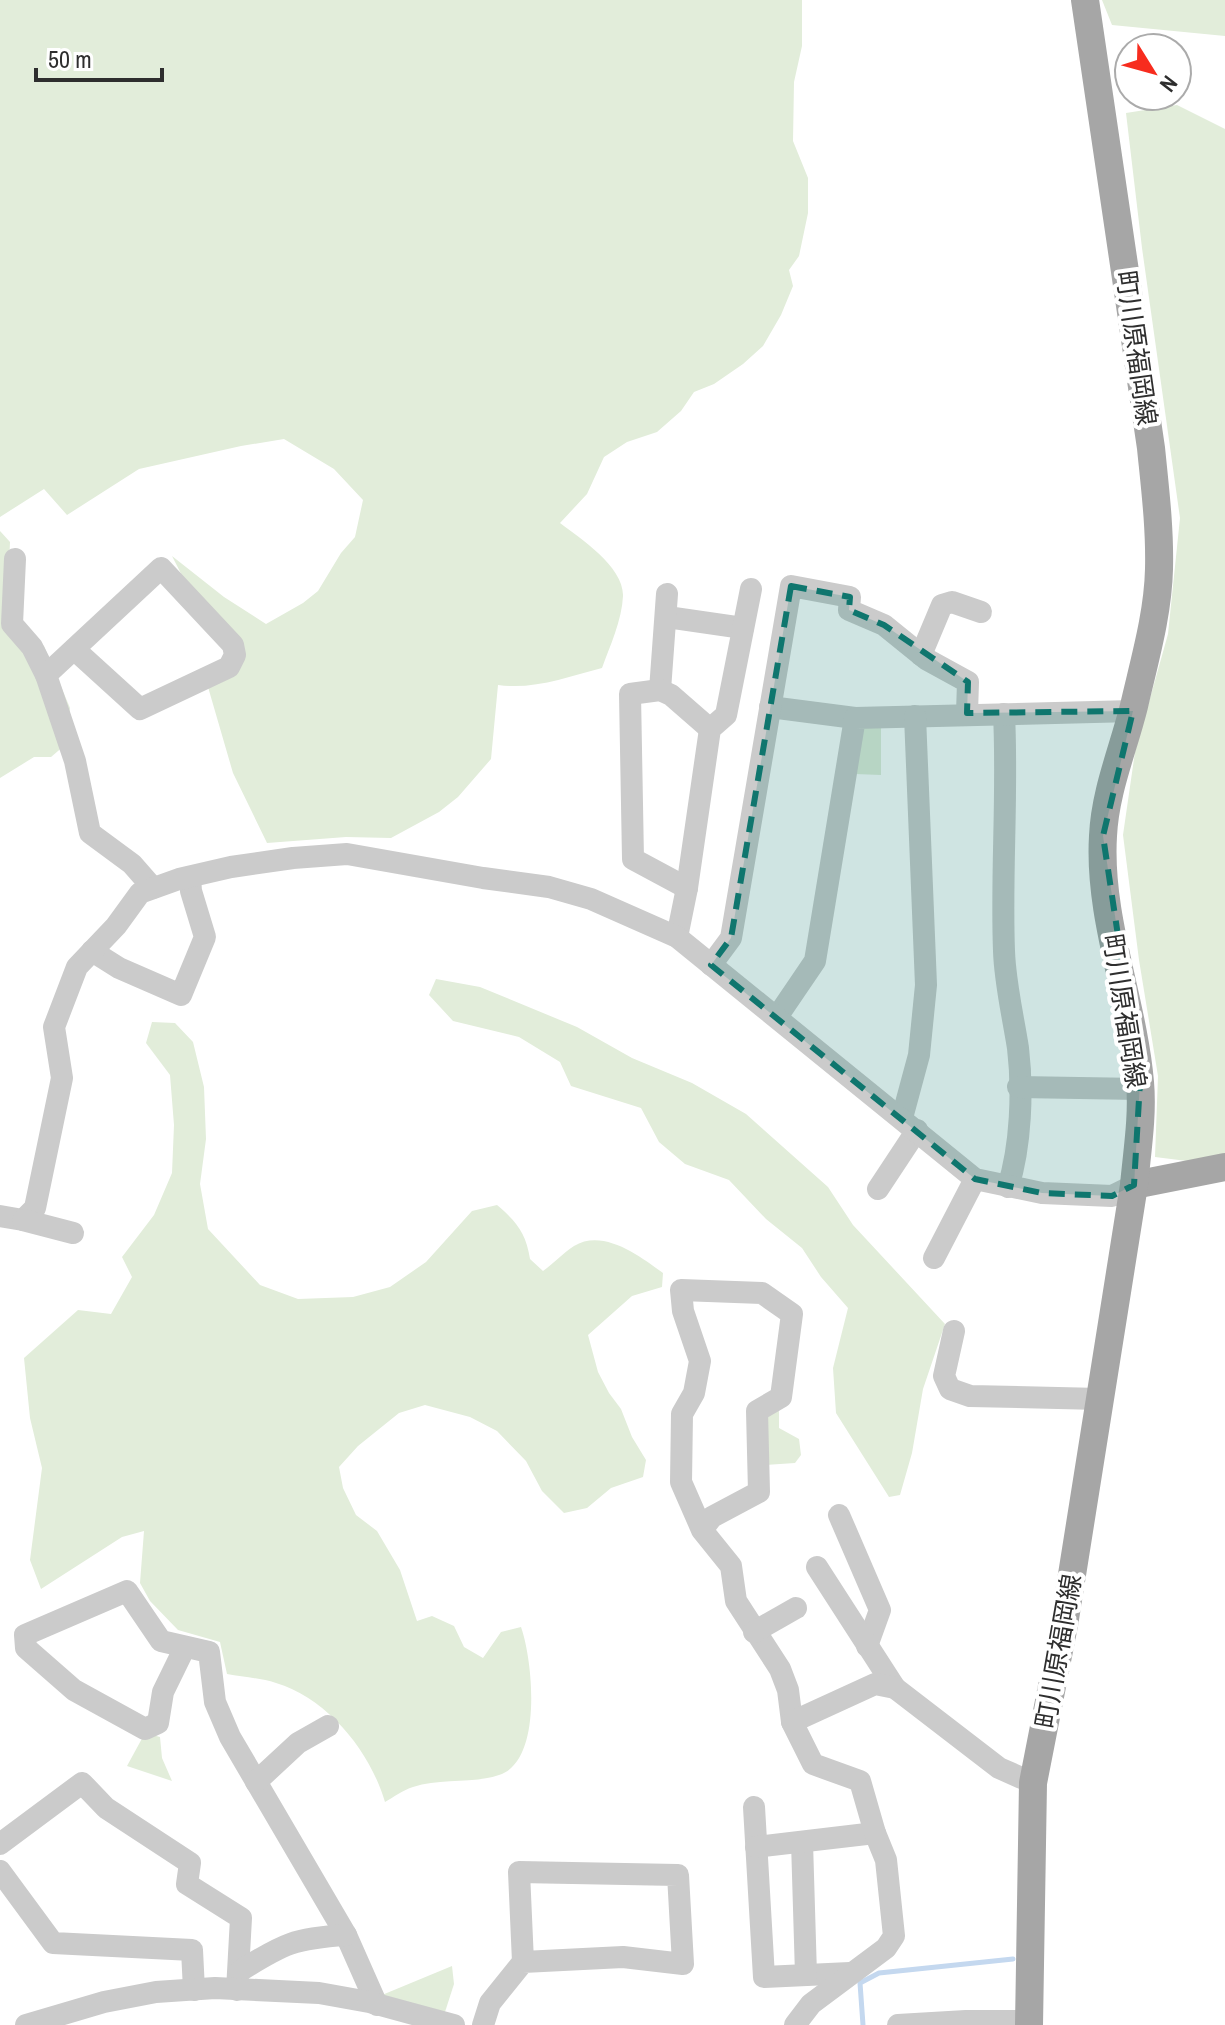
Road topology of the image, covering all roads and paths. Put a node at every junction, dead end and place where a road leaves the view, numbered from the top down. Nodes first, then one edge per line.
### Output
1 (1085, 0) edge
2 (15, 559) dead end
3 (751, 589) dead end
4 (667, 594) dead end
5 (981, 612) dead end
6 (667, 617) junction
7 (743, 628) junction
8 (74, 649) junction
9 (921, 655) junction
10 (46, 675) junction
11 (660, 690) junction
12 (770, 707) junction
13 (1133, 711) junction
14 (967, 713) junction
15 (1004, 714) junction
16 (915, 716) junction
17 (855, 718) junction
18 (710, 729) junction
19 (190, 877) junction
20 (153, 888) junction
21 (687, 888) junction
22 (677, 937) junction
23 (92, 951) junction
24 (711, 965) junction
25 (777, 1017) junction
26 (1018, 1087) junction
27 (1140, 1089) junction
28 (910, 1124) junction
29 (1225, 1167) edge
30 (975, 1179) junction
31 (1134, 1185) junction
32 (1008, 1187) junction
33 (878, 1189) dead end
34 (0, 1216) edge
35 (23, 1220) junction
36 (73, 1233) dead end
37 (934, 1258) dead end
38 (954, 1331) dead end
39 (1100, 1399) junction
40 (839, 1515) dead end
41 (702, 1530) junction
42 (817, 1567) dead end
43 (796, 1608) dead end
44 (754, 1632) junction
45 (867, 1646) junction
46 (185, 1647) dead end
47 (895, 1688) junction
48 (792, 1722) junction
49 (328, 1726) dead end
50 (256, 1782) junction
51 (1033, 1783) junction
52 (754, 1807) dead end
53 (875, 1833) junction
54 (802, 1842) junction
55 (0, 1844) edge
56 (756, 1847) junction
57 (0, 1871) edge
58 (346, 1935) junction
59 (523, 1962) junction
60 (850, 1973) junction
61 (806, 1975) junction
62 (238, 1980) junction
63 (194, 1990) junction
64 (377, 2005) junction
65 (406, 2019) edge
66 (1029, 2023) edge
67 (26, 2025) edge
68 (454, 2025) edge
69 (483, 2025) edge
70 (795, 2025) edge
71 (898, 2025) edge

1 - 13 main road, 町川原福岡線
2 - 10 street
3 - 7 street
4 - 6 street
5 - 9 street
6 - 7 street
6 - 11 street
7 - 18 street
8 - 8 street
8 - 10 street
9 - 12 street
9 - 14 street
10 - 20 street
11 - 18 street
11 - 21 street
12 - 17 street
12 - 24 street
13 - 15 street
13 - 27 main road, 町川原福岡線
14 - 15 street
14 - 16 street
15 - 26 street
16 - 17 street
16 - 28 street
17 - 25 street
18 - 21 street
19 - 20 street
19 - 22 street
19 - 23 street
20 - 23 street
21 - 22 street
22 - 24 street
23 - 35 street
24 - 25 street
25 - 28 street
26 - 27 street
26 - 32 street
27 - 31 main road, 町川原福岡線
28 - 30 street
28 - 33 street
29 - 31 main road
30 - 32 street
30 - 37 street
31 - 32 street
31 - 39 main road, 町川原福岡線
34 - 35 street
35 - 36 street
38 - 39 street
39 - 51 main road, 町川原福岡線
40 - 45 street
41 - 41 street
41 - 44 street
42 - 45 street
43 - 44 street
44 - 48 street
45 - 47 street
46 - 50 street
47 - 48 street
47 - 51 street
48 - 53 street
49 - 50 street
50 - 58 street
51 - 66 main road, 町川原福岡線
52 - 56 street
53 - 54 street
53 - 60 street
54 - 56 street
54 - 61 street
55 - 62 street
56 - 61 street
57 - 63 street
58 - 62 street
58 - 64 street
59 - 59 street
59 - 69 street
60 - 61 street
60 - 70 street
62 - 63 street
62 - 64 street
63 - 67 street
64 - 65 street
65 - 68 street
66 - 71 street

